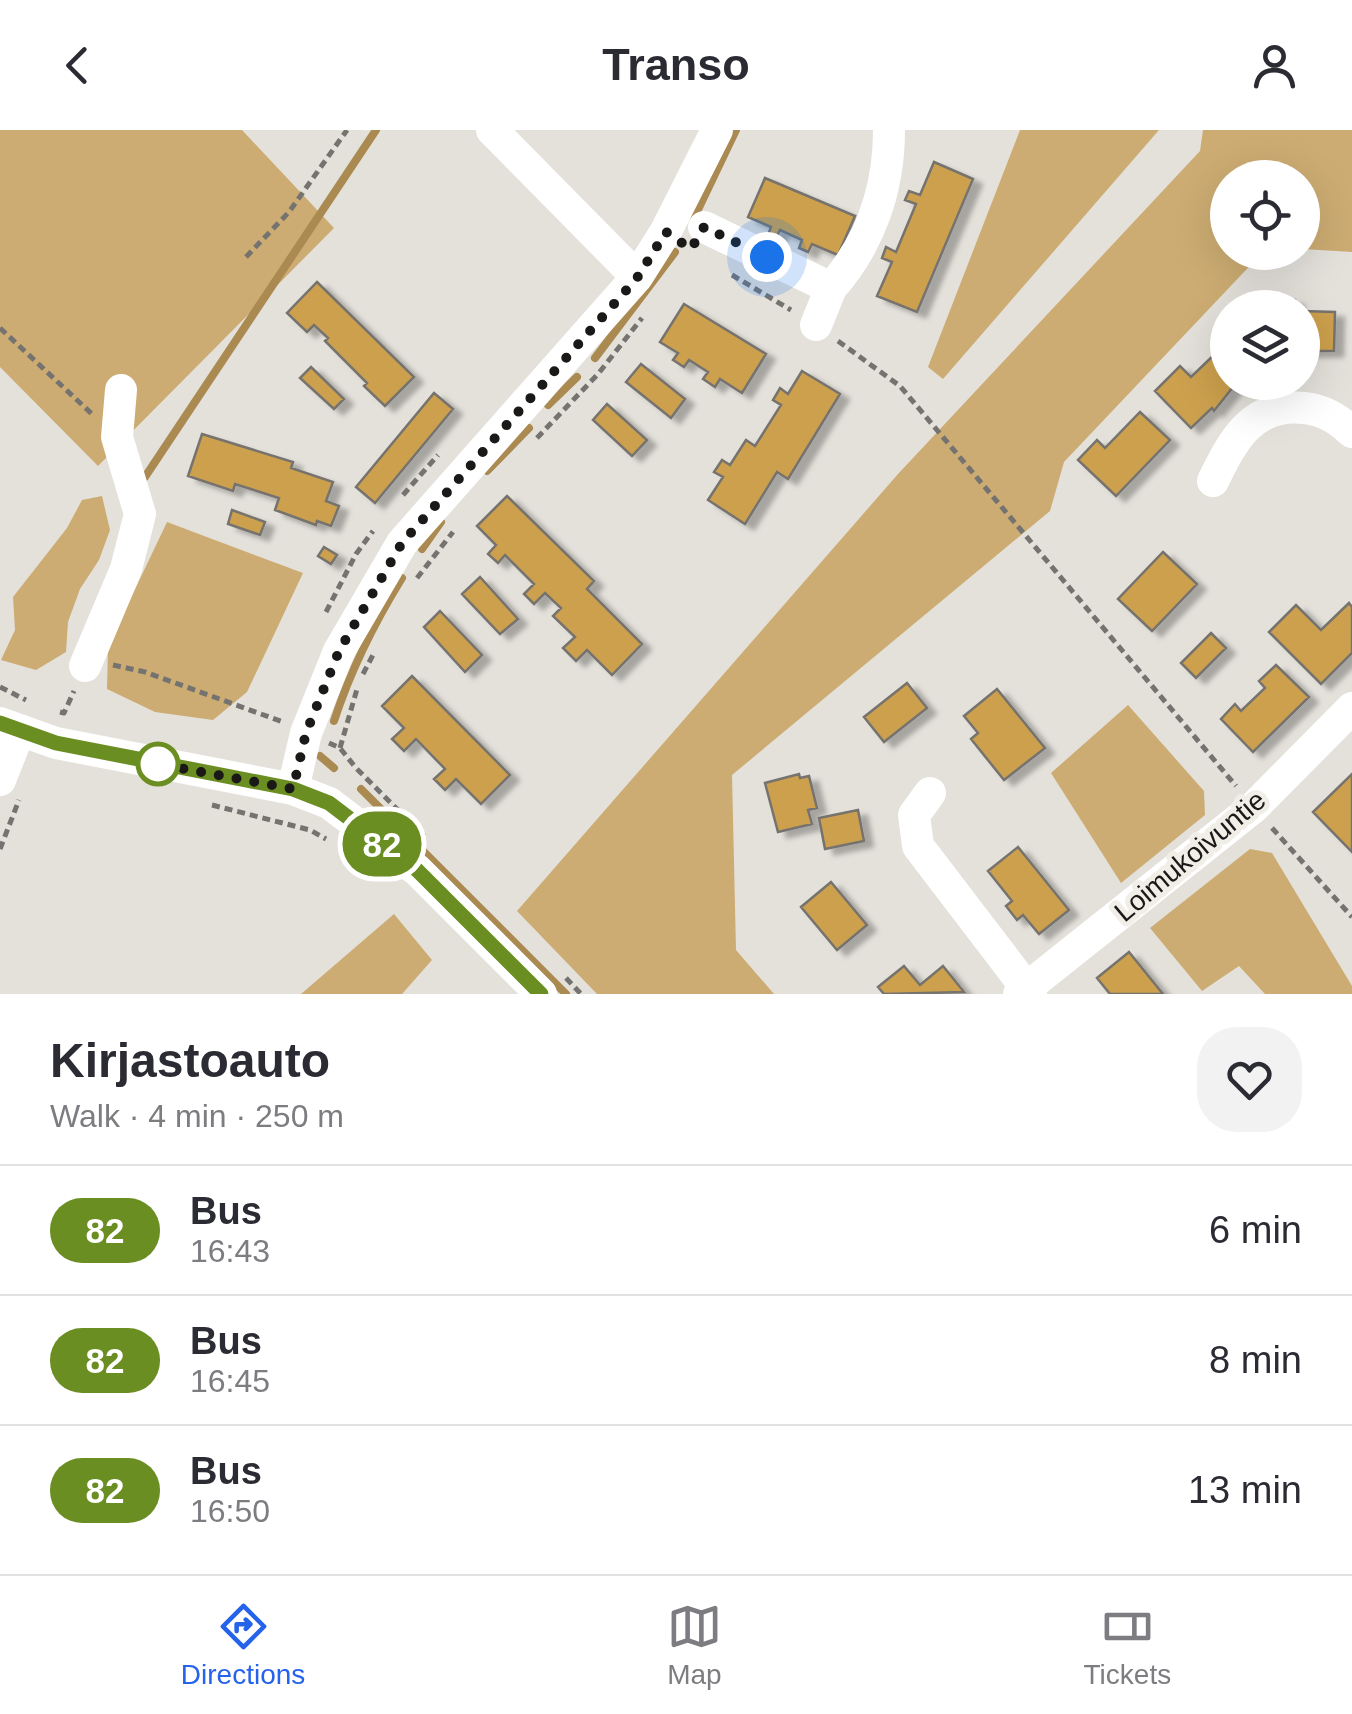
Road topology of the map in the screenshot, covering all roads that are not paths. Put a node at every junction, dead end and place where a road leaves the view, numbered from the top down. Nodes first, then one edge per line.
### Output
1 (492, 130) edge
2 (717, 130) edge
3 (889, 130) edge
4 (704, 227) dead end
5 (830, 288) junction
6 (645, 291) junction
7 (816, 324) road end
8 (121, 390) dead end
9 (1352, 432) edge
10 (1213, 481) dead end
11 (85, 666) dead end
12 (1352, 708) edge
13 (10, 727) edge
14 (293, 789) junction
15 (10, 790) edge
16 (930, 793) dead end
17 (1025, 992) edge
18 (541, 994) edge

1 - 6 street
2 - 6 street
3 - 5 street
4 - 5 street
5 - 7 street
6 - 14 street
8 - 11 street
9 - 10 street
12 - 17 street, Loimukoivuntie
13 - 14 street
13 - 15 street
14 - 18 street
16 - 17 street

